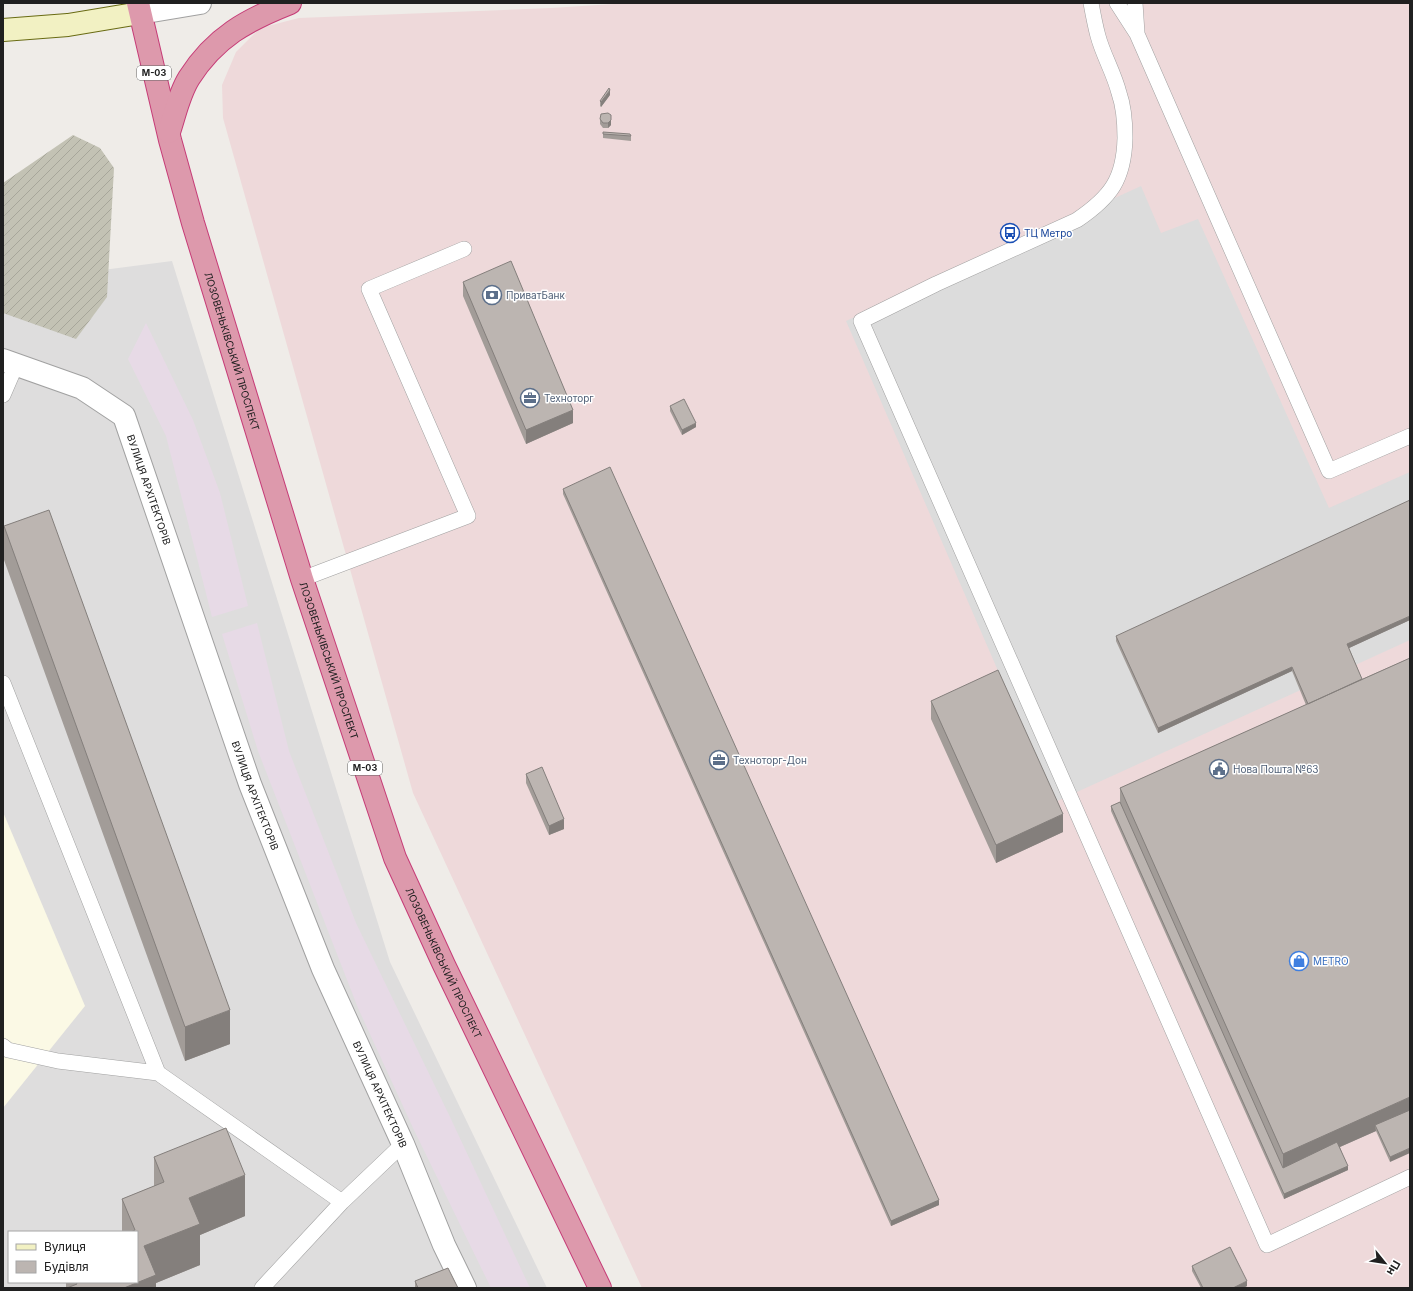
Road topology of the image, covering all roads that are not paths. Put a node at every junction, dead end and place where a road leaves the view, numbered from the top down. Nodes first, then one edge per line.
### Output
1 (200, 3) edge
2 (290, 3) edge
3 (1091, 3) edge
4 (1117, 3) edge
5 (1135, 3) edge
6 (139, 8) edge
7 (3, 30) edge
8 (1137, 34) junction
9 (169, 132) junction
10 (464, 249) dead end
11 (10, 363) edge
12 (3, 395) edge
13 (1410, 436) edge
14 (302, 578) junction
15 (3, 683) edge
16 (3, 1046) edge
17 (158, 1073) junction
18 (403, 1144) junction
19 (1410, 1177) edge
20 (342, 1202) junction
21 (262, 1288) edge
22 (465, 1288) edge
23 (600, 1288) edge

1 - 6 street
2 - 9 highway
3 - 19 lane
4 - 8 lane
5 - 8 lane
6 - 7 main road
6 - 9 highway, ЛОЗОВЕНЬКІВСЬКИЙ ПРОСПЕКТ / М-03
8 - 13 lane
9 - 14 highway, ЛОЗОВЕНЬКІВСЬКИЙ ПРОСПЕКТ / М-03
10 - 14 lane
11 - 12 lane
11 - 18 street, ВУЛИЦЯ АРХІТЕКТОРІВ
14 - 23 highway, ЛОЗОВЕНЬКІВСЬКИЙ ПРОСПЕКТ / М-03
15 - 17 lane
16 - 17 lane
17 - 20 lane
18 - 20 lane
18 - 22 street, ВУЛИЦЯ АРХІТЕКТОРІВ
20 - 21 lane

